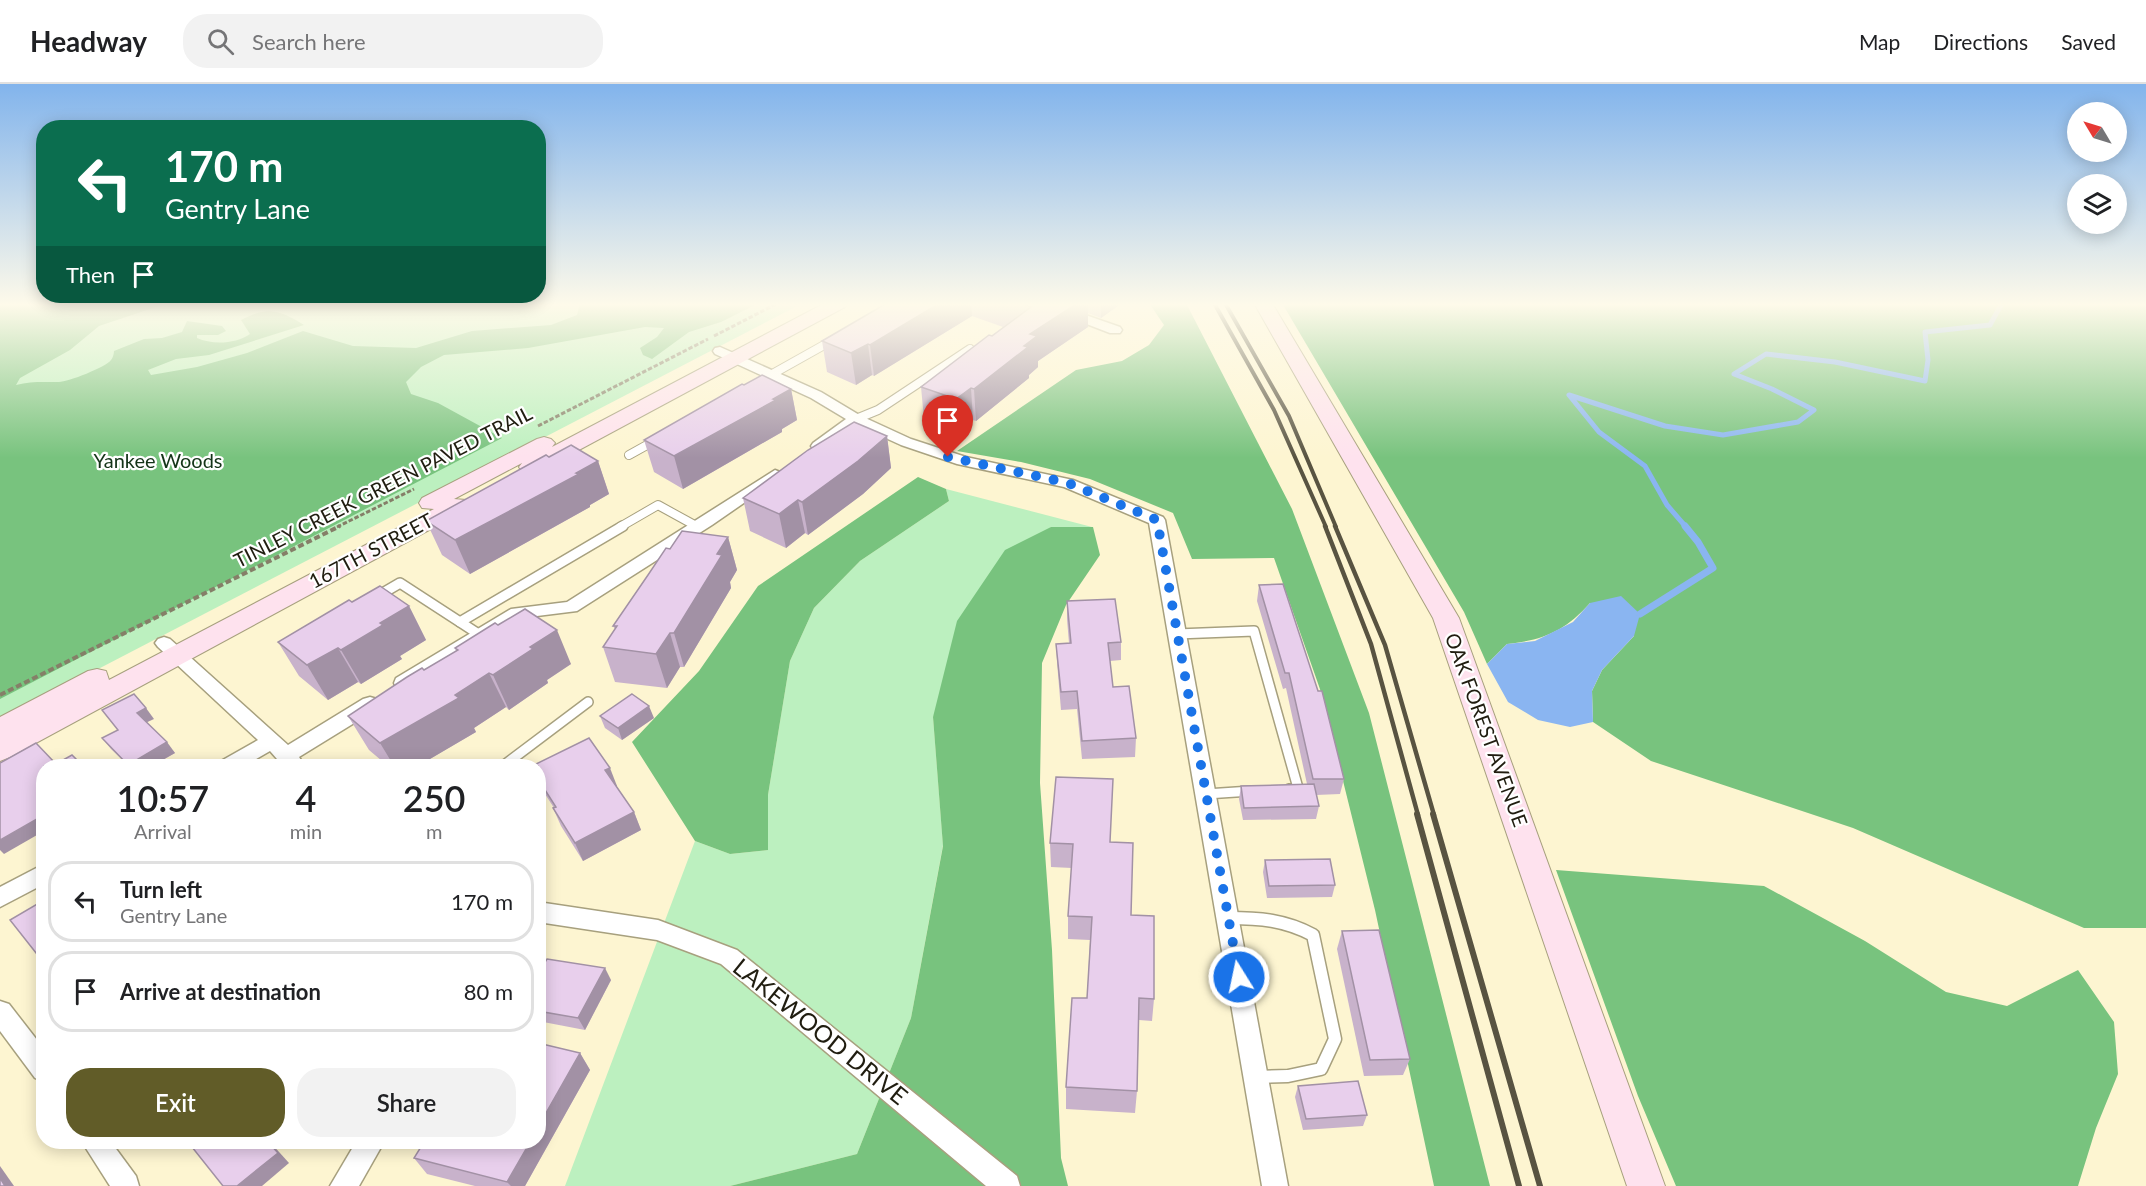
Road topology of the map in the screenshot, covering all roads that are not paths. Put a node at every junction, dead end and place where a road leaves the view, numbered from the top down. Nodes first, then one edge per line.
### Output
1 (727, 354) joint
2 (807, 354) edge
3 (962, 354) edge
4 (1293, 354) edge
5 (767, 377) junction
6 (856, 420) junction
7 (660, 438) edge
8 (629, 455) dead end
9 (698, 527) junction
10 (371, 600) edge
11 (460, 622) junction
12 (1177, 634) junction
13 (480, 635) junction
14 (171, 649) junction
15 (588, 702) dead end
16 (0, 729) edge
17 (272, 741) junction
18 (0, 750) edge
19 (240, 759) edge
20 (287, 759) edge
21 (294, 759) edge
22 (512, 759) edge
23 (1263, 790) edge
24 (1275, 790) edge
25 (1206, 794) junction
26 (36, 878) edge
27 (0, 898) edge
28 (546, 913) edge
29 (1228, 918) junction
30 (0, 1012) edge
31 (36, 1059) edge
32 (1256, 1077) junction
33 (100, 1149) edge
34 (367, 1149) edge
35 (126, 1186) edge
36 (343, 1186) edge
37 (1007, 1186) edge
38 (1275, 1186) edge
39 (1646, 1186) edge

1 - 5 street
1 - 14 main road, 167TH STREET
2 - 5 lane
3 - 6 lane
4 - 39 main road, OAK FOREST AVENUE
5 - 6 street
6 - 9 street
6 - 12 street
7 - 8 lane
9 - 11 lane
9 - 13 street
10 - 11 lane
11 - 13 lane
12 - 24 lane
12 - 25 street
13 - 21 street
14 - 16 main road, 167TH STREET
14 - 17 street
14 - 18 main road, 167TH STREET
15 - 22 lane
17 - 19 street
17 - 20 street
23 - 25 lane
25 - 29 street
26 - 27 street
28 - 37 street, LAKEWOOD DRIVE
29 - 32 street
29 - 32 lane
30 - 31 street
32 - 38 street
33 - 35 street
34 - 36 street

